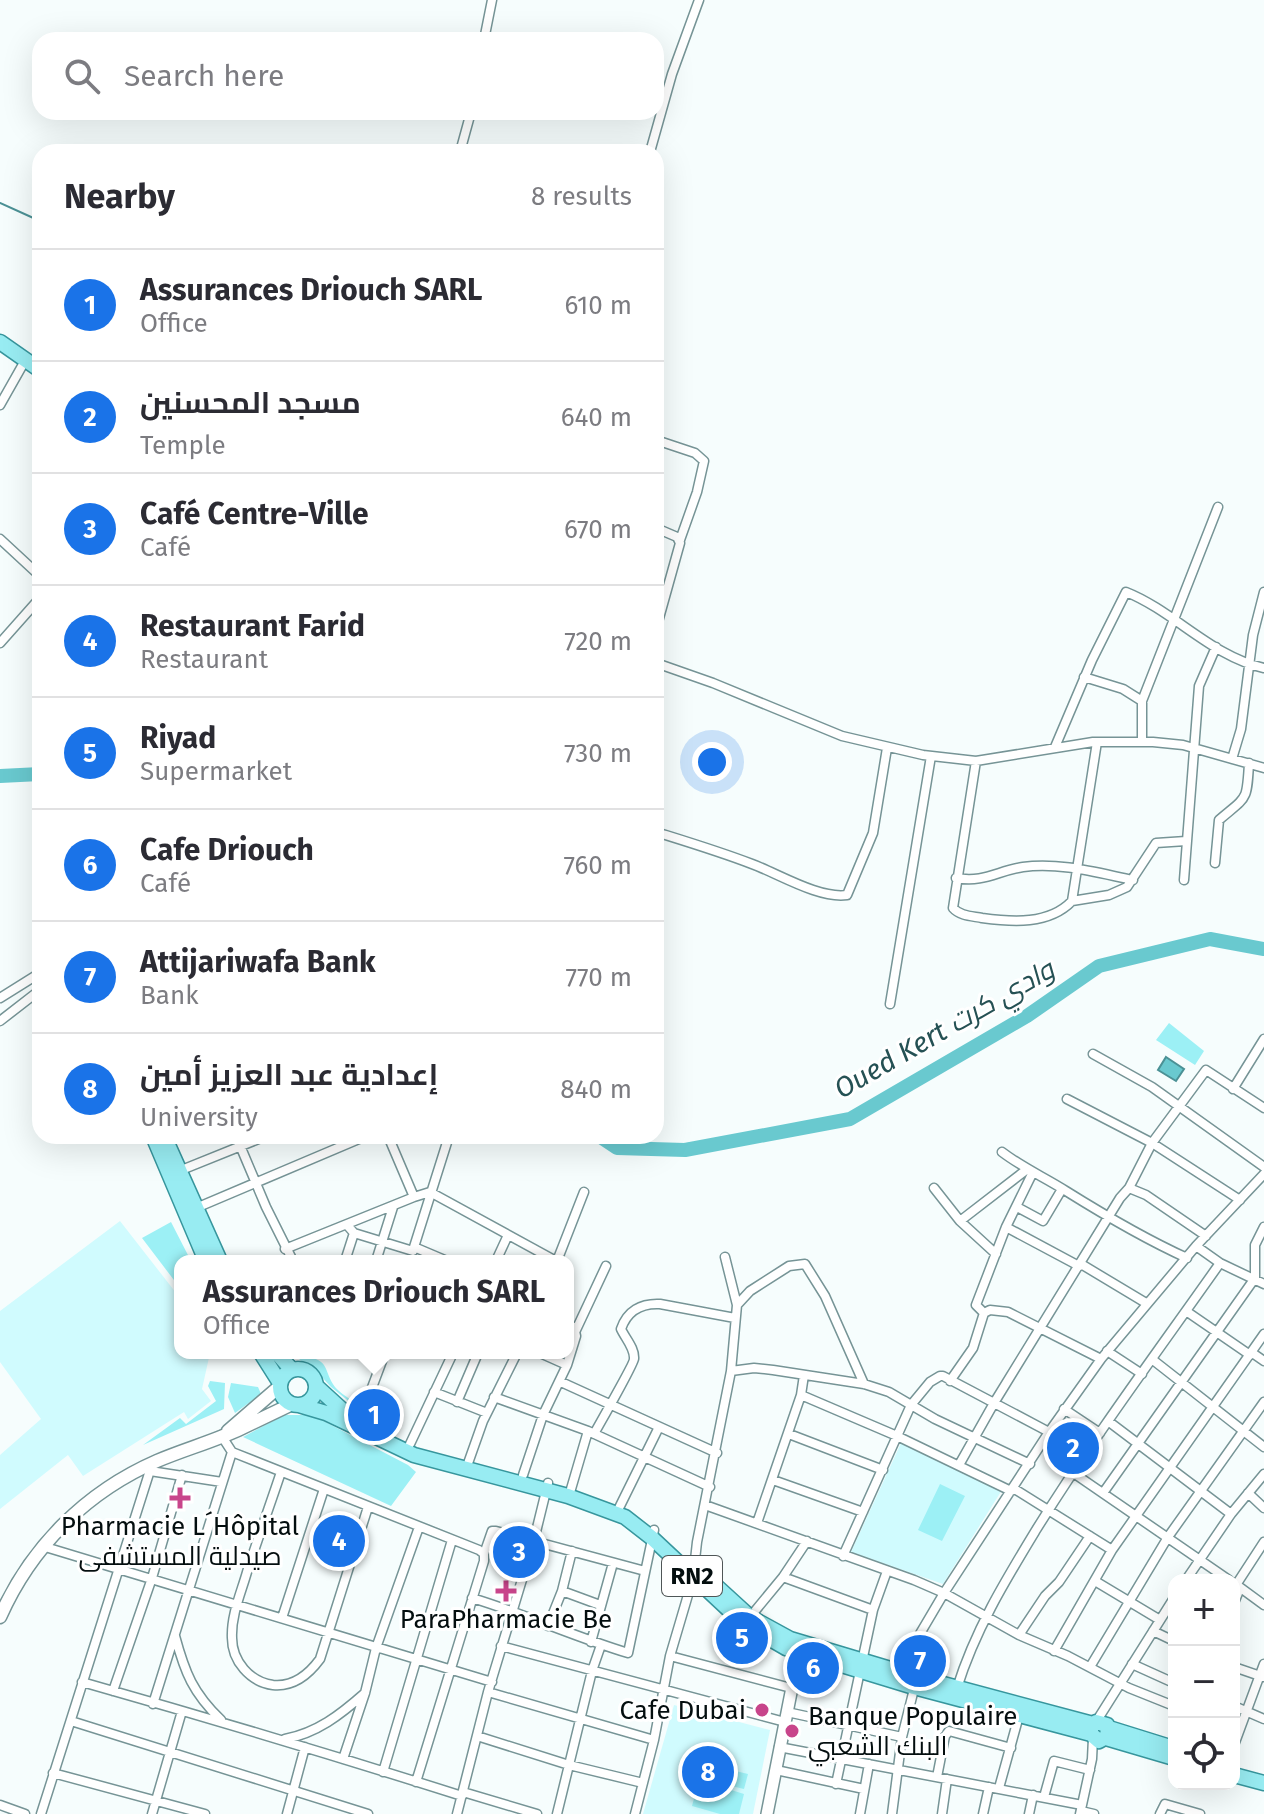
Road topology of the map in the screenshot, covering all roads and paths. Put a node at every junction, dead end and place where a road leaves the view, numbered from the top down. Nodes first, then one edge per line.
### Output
1 (492, 0) edge
2 (699, 0) edge
3 (486, 32) edge
4 (664, 94) edge
5 (469, 120) edge
6 (656, 120) edge
7 (462, 144) edge
8 (652, 144) edge
9 (0, 342) edge
10 (26, 359) junction
11 (32, 364) edge
12 (0, 405) edge
13 (664, 443) edge
14 (1218, 507) dead end
15 (664, 531) edge
16 (0, 539) edge
17 (680, 540) junction
18 (32, 569) edge
19 (1264, 592) edge
20 (664, 599) edge
21 (32, 607) edge
22 (1172, 620) junction
23 (0, 643) edge
24 (1216, 647) junction
25 (1248, 664) junction
26 (664, 666) edge
27 (1264, 668) edge
28 (1084, 677) junction
29 (1142, 701) junction
30 (1097, 742) junction
31 (1142, 742) junction
32 (1055, 747) junction
33 (887, 748) junction
34 (1193, 748) junction
35 (931, 756) junction
36 (1232, 759) junction
37 (976, 761) junction
38 (1249, 763) junction
39 (1264, 768) edge
40 (664, 835) edge
41 (1186, 841) junction
42 (1215, 863) dead end
43 (1077, 869) junction
44 (956, 878) junction
45 (1133, 880) junction
46 (1184, 880) dead end
47 (1072, 901) junction
48 (32, 978) edge
49 (32, 996) edge
50 (0, 998) edge
51 (890, 1004) dead end
52 (0, 1021) edge
53 (1264, 1039) edge
54 (1093, 1054) dead end
55 (1233, 1089) junction
56 (1067, 1099) dead end
57 (1179, 1107) junction
58 (1264, 1108) edge
59 (1152, 1143) junction
60 (156, 1144) edge
61 (167, 1144) edge
62 (239, 1144) edge
63 (247, 1144) edge
64 (347, 1144) edge
65 (391, 1144) edge
66 (444, 1144) edge
67 (446, 1144) edge
68 (240, 1147) junction
69 (445, 1148) junction
70 (1002, 1152) dead end
71 (1264, 1167) edge
72 (179, 1171) junction
73 (1029, 1172) junction
74 (1264, 1174) edge
75 (255, 1182) junction
76 (934, 1188) dead end
77 (1129, 1188) junction
78 (1062, 1189) junction
79 (430, 1192) junction
80 (584, 1192) dead end
81 (414, 1197) junction
82 (1240, 1200) junction
83 (393, 1207) junction
84 (1017, 1207) junction
85 (196, 1208) junction
86 (1108, 1218) junction
87 (960, 1221) junction
88 (1006, 1227) junction
89 (1264, 1227) edge
90 (350, 1229) junction
91 (508, 1235) junction
92 (1206, 1236) junction
93 (382, 1242) junction
94 (1196, 1246) junction
95 (285, 1249) junction
96 (414, 1249) junction
97 (996, 1254) junction
98 (203, 1255) edge
99 (217, 1255) edge
100 (289, 1255) edge
101 (346, 1255) edge
102 (378, 1255) edge
103 (412, 1255) edge
104 (430, 1255) edge
105 (499, 1255) edge
106 (546, 1255) edge
107 (559, 1255) edge
108 (725, 1257) dead end
109 (1187, 1258) junction
110 (1220, 1263) junction
111 (1080, 1265) junction
112 (606, 1266) dead end
113 (1255, 1278) junction
114 (1264, 1284) edge
115 (1146, 1303) junction
116 (737, 1305) junction
117 (1186, 1311) junction
118 (984, 1313) junction
119 (735, 1318) junction
120 (574, 1323) edge
121 (1040, 1328) junction
122 (1217, 1333) junction
123 (1264, 1334) edge
124 (1107, 1351) junction
125 (1250, 1353) junction
126 (265, 1359) edge
127 (282, 1359) edge
128 (383, 1359) edge
129 (450, 1359) edge
130 (475, 1359) edge
131 (514, 1359) edge
132 (554, 1359) edge
133 (568, 1359) edge
134 (1101, 1359) junction
135 (1153, 1360) junction
136 (1264, 1361) edge
137 (567, 1365) junction
138 (292, 1370) junction
139 (731, 1371) junction
140 (1142, 1374) junction
141 (804, 1375) junction
142 (950, 1381) junction
143 (561, 1382) junction
144 (1180, 1383) junction
145 (864, 1384) junction
146 (280, 1385) junction
147 (316, 1386) junction
148 (434, 1392) junction
149 (801, 1395) junction
150 (494, 1397) junction
151 (457, 1402) junction
152 (1264, 1402) edge
153 (609, 1403) junction
154 (994, 1403) junction
155 (295, 1404) junction
156 (911, 1405) junction
157 (1064, 1409) junction
158 (1213, 1409) junction
159 (487, 1413) junction
160 (543, 1415) junction
161 (1108, 1421) junction
162 (359, 1422) junction
163 (659, 1427) junction
164 (1245, 1431) junction
165 (591, 1433) junction
166 (1100, 1433) junction
167 (224, 1434) junction
168 (789, 1434) junction
169 (897, 1436) junction
170 (1046, 1436) junction
171 (974, 1437) junction
172 (410, 1444) junction
173 (1138, 1445) junction
174 (1264, 1447) edge
175 (232, 1452) junction
176 (717, 1453) junction
177 (644, 1458) junction
178 (1078, 1463) junction
179 (467, 1464) junction
180 (1030, 1464) junction
181 (959, 1465) junction
182 (151, 1467) junction
183 (1171, 1467) junction
184 (883, 1470) junction
185 (281, 1472) junction
186 (1072, 1472) junction
187 (1264, 1474) edge
188 (182, 1475) junction
189 (523, 1475) junction
190 (773, 1480) junction
191 (222, 1482) junction
192 (547, 1487) junction
193 (710, 1487) junction
194 (324, 1489) junction
195 (571, 1489) junction
196 (1012, 1489) junction
197 (1201, 1492) junction
198 (1103, 1493) junction
199 (1248, 1493) junction
200 (705, 1505) junction
201 (368, 1507) junction
202 (619, 1508) junction
203 (1264, 1508) edge
204 (1047, 1511) junction
205 (863, 1512) junction
206 (1136, 1514) junction
207 (1231, 1514) junction
208 (757, 1523) junction
209 (419, 1527) junction
210 (653, 1534) junction
211 (1090, 1536) junction
212 (1168, 1537) junction
213 (452, 1540) junction
214 (534, 1540) junction
215 (807, 1541) junction
216 (1264, 1542) edge
217 (42, 1546) junction
218 (1112, 1550) junction
219 (572, 1551) junction
220 (484, 1554) junction
221 (843, 1556) junction
222 (1198, 1560) junction
223 (613, 1563) junction
224 (118, 1568) junction
225 (645, 1571) junction
226 (887, 1571) junction
227 (693, 1572) junction
228 (1190, 1574) edge
229 (1220, 1574) edge
230 (783, 1577) junction
231 (1240, 1577) edge
232 (152, 1578) junction
233 (1095, 1581) junction
234 (1240, 1588) edge
235 (188, 1590) junction
236 (562, 1591) junction
237 (944, 1593) junction
238 (472, 1598) junction
239 (1129, 1600) junction
240 (237, 1605) junction
241 (600, 1605) junction
242 (1264, 1605) edge
243 (1168, 1607) edge
244 (513, 1610) junction
245 (873, 1610) junction
246 (985, 1615) junction
247 (0, 1617) edge
248 (282, 1618) junction
249 (747, 1620) junction
250 (1160, 1620) junction
251 (548, 1626) junction
252 (1153, 1631) junction
253 (328, 1632) junction
254 (175, 1635) junction
255 (1019, 1635) junction
256 (1168, 1638) edge
257 (596, 1643) junction
258 (501, 1646) junction
259 (376, 1648) junction
260 (800, 1648) junction
261 (1054, 1651) junction
262 (670, 1656) junction
263 (417, 1659) junction
264 (1132, 1664) junction
265 (1264, 1664) edge
266 (860, 1665) junction
267 (1090, 1667) junction
268 (1240, 1669) edge
269 (451, 1671) junction
270 (592, 1671) junction
271 (898, 1671) junction
272 (1262, 1677) edge
273 (1168, 1680) edge
274 (82, 1682) junction
275 (492, 1682) junction
276 (915, 1682) junction
277 (1122, 1683) junction
278 (791, 1688) junction
279 (957, 1688) junction
280 (665, 1689) junction
281 (113, 1691) junction
282 (488, 1692) junction
283 (365, 1693) junction
284 (153, 1704) junction
285 (1168, 1704) edge
286 (1240, 1708) edge
287 (182, 1711) junction
288 (1020, 1711) junction
289 (1246, 1711) junction
290 (786, 1717) junction
291 (579, 1719) junction
292 (1264, 1719) edge
293 (221, 1720) junction
294 (71, 1721) junction
295 (848, 1727) junction
296 (1240, 1728) edge
297 (1099, 1731) junction
298 (477, 1736) junction
299 (902, 1737) junction
300 (280, 1740) junction
301 (654, 1740) junction
302 (305, 1747) junction
303 (779, 1747) junction
304 (1168, 1747) edge
305 (1011, 1748) junction
306 (171, 1753) junction
307 (1168, 1756) edge
308 (841, 1757) junction
309 (343, 1759) junction
310 (869, 1764) junction
311 (569, 1765) junction
312 (1240, 1768) edge
313 (776, 1770) junction
314 (898, 1770) junction
315 (1090, 1770) junction
316 (383, 1772) junction
317 (53, 1773) junction
318 (1264, 1774) edge
319 (937, 1777) junction
320 (1240, 1777) edge
321 (947, 1779) junction
322 (416, 1782) junction
323 (643, 1783) junction
324 (1264, 1783) edge
325 (836, 1784) junction
326 (989, 1787) junction
327 (999, 1788) junction
328 (864, 1789) junction
329 (294, 1791) junction
330 (463, 1794) junction
331 (1033, 1795) junction
332 (1044, 1797) junction
333 (157, 1802) junction
334 (0, 1805) edge
335 (1081, 1810) edge
336 (25, 1814) edge
337 (41, 1814) edge
338 (152, 1814) edge
339 (205, 1814) edge
340 (287, 1814) edge
341 (368, 1814) edge
342 (457, 1814) edge
343 (537, 1814) edge
344 (557, 1814) edge
345 (635, 1814) edge
346 (767, 1814) edge
347 (860, 1814) edge
348 (892, 1814) edge
349 (942, 1814) edge
350 (983, 1814) edge
351 (1029, 1814) edge
352 (1094, 1814) edge
353 (1160, 1814) edge
354 (1200, 1814) edge

1 - 3 street
2 - 4 street
5 - 7 street
6 - 8 street
9 - 10 main road
10 - 11 main road
10 - 12 street
13 - 17 street
14 - 22 street
15 - 17 street
16 - 18 street
17 - 20 street
19 - 25 street
21 - 23 street
22 - 24 street
22 - 28 street
22 - 29 street
24 - 25 street
24 - 34 street
25 - 27 street
25 - 36 street
26 - 33 street
28 - 29 street
28 - 32 street
29 - 31 street
30 - 31 street
30 - 32 street
30 - 43 street
31 - 34 street
32 - 37 street
33 - 35 street
33 - 40 street
34 - 36 street
34 - 41 street
35 - 37 street
35 - 51 street
36 - 38 street
37 - 44 street
38 - 39 street
38 - 42 street
41 - 45 street
41 - 46 street
43 - 44 street
43 - 45 street
43 - 47 street
44 - 47 street
45 - 47 street
48 - 50 street
49 - 52 street
53 - 55 street
54 - 57 street
55 - 57 street
55 - 58 street
56 - 59 street
57 - 59 street
57 - 71 street
59 - 77 street
59 - 82 street
60 - 98 main road
61 - 72 main road
62 - 68 street
63 - 68 street
64 - 75 street
65 - 81 street
66 - 69 street
67 - 69 street
68 - 72 street
68 - 75 street
69 - 79 street
70 - 73 street
72 - 85 main road
73 - 78 street
73 - 84 street
73 - 87 street
74 - 82 street
75 - 85 street
75 - 95 street
76 - 87 street
77 - 86 street
77 - 92 street
78 - 84 street
78 - 86 street
79 - 81 street
79 - 91 street
79 - 96 street
80 - 107 street
81 - 83 street
82 - 92 street
83 - 90 street
83 - 93 street
84 - 88 street
85 - 99 main road
86 - 109 street
86 - 111 street
87 - 97 street
88 - 97 street
88 - 111 street
89 - 113 street
90 - 93 street
90 - 95 street
90 - 101 street
91 - 105 street
91 - 106 street
92 - 94 street
93 - 96 street
93 - 102 street
94 - 109 street
94 - 110 street
95 - 100 street
96 - 103 street
96 - 104 street
97 - 118 street
108 - 116 street
109 - 115 street
110 - 113 street
110 - 117 street
111 - 115 street
111 - 121 street
112 - 120 street
113 - 114 street
113 - 122 street
115 - 124 street
116 - 119 street
116 - 145 street
117 - 122 street
117 - 135 street
118 - 121 street
118 - 142 street
119 - 139 street
119 - 153 street
121 - 134 street
121 - 154 street
122 - 125 street
122 - 144 street
123 - 125 street
124 - 134 street
124 - 140 street
125 - 136 street
125 - 158 street
126 - 146 main road
127 - 138 main road, RN2
128 - 162 street
129 - 148 street
130 - 151 street
131 - 150 street
132 - 137 street
133 - 137 street
134 - 157 street
135 - 140 street
135 - 144 street
137 - 143 street
138 - 146 main road
138 - 147 main road, RN2
139 - 141 street
139 - 176 street
140 - 161 street
141 - 145 street
141 - 149 street
142 - 154 street
142 - 156 street
143 - 153 street
143 - 160 street
144 - 158 street
144 - 173 street
145 - 156 street
146 - 155 main road
146 - 167 main road
147 - 155 main road
147 - 162 main road, RN2
148 - 151 street
148 - 172 street
149 - 168 street
149 - 169 street
150 - 159 street
150 - 160 street
151 - 159 street
152 - 164 street
153 - 163 street
153 - 165 street
154 - 170 street
154 - 171 street
155 - 167 main road
155 - 179 main road, RN2
156 - 169 street
156 - 171 street
157 - 166 street
157 - 170 street
158 - 164 street
158 - 183 street
159 - 179 street
160 - 165 street
160 - 189 street
161 - 166 street
161 - 173 street
162 - 172 main road, RN2
163 - 176 street
163 - 177 street
164 - 174 street
164 - 197 street
165 - 177 street
165 - 195 street
166 - 178 street
167 - 175 street
167 - 182 main road
168 - 184 street
168 - 190 street
169 - 181 street
169 - 184 street
170 - 178 street
170 - 180 street
171 - 180 street
171 - 181 street
172 - 179 main road, RN2
173 - 183 street
173 - 198 street
175 - 185 street
175 - 191 street
176 - 193 street
177 - 193 street
177 - 202 street
178 - 186 street
179 - 189 main road, RN2
179 - 192 main road, RN2
180 - 196 street
181 - 196 street
182 - 188 street
182 - 217 main road
182 - 224 street
183 - 197 street
183 - 206 street
184 - 205 street
185 - 194 street
185 - 240 street
186 - 198 street
186 - 204 street
187 - 199 street
188 - 191 street
188 - 232 street
189 - 192 main road, RN2
190 - 205 street
190 - 208 street
191 - 235 street
192 - 195 main road, RN2
192 - 210 main road, RN2
192 - 214 street
193 - 200 street
194 - 201 street
194 - 248 street
195 - 202 main road, RN2
196 - 204 street
196 - 237 street
197 - 207 street
197 - 212 street
198 - 206 street
199 - 203 street
199 - 207 street
200 - 208 street
200 - 227 street
201 - 209 street
201 - 253 street
202 - 210 main road, RN2
204 - 211 street
204 - 246 street
205 - 221 street
206 - 212 street
206 - 218 street
207 - 222 street
208 - 215 street
209 - 213 street
209 - 259 street
210 - 225 street
210 - 227 main road, RN2
211 - 218 street
211 - 255 street
212 - 222 street
212 - 239 street
213 - 220 street
213 - 263 street
214 - 219 street
214 - 220 street
214 - 244 street
215 - 221 street
215 - 230 street
216 - 231 street
217 - 224 street
217 - 247 main road
218 - 233 street
219 - 223 street
219 - 236 street
220 - 238 street
221 - 226 street
222 - 228 street
222 - 229 street
223 - 225 street
223 - 241 street
224 - 232 street
224 - 274 street
225 - 257 street
226 - 237 street
226 - 245 street
227 - 249 main road, RN2
227 - 262 street
230 - 245 street
230 - 249 street
232 - 235 street
232 - 281 street
233 - 239 street
233 - 261 street
234 - 242 street
235 - 240 street
235 - 254 street
236 - 241 street
236 - 251 street
237 - 246 street
237 - 271 street
238 - 244 street
238 - 269 street
239 - 250 street
239 - 267 street
240 - 248 street
240 - 253 street
241 - 257 street
243 - 250 street
244 - 251 street
244 - 258 street
245 - 266 street
246 - 255 street
246 - 279 street
248 - 253 street
249 - 260 main road, RN2
250 - 252 street
251 - 257 street
252 - 256 street
252 - 264 street
253 - 259 street
254 - 284 street
254 - 293 street
255 - 261 street
257 - 270 street
258 - 270 street
258 - 275 street
259 - 263 street
259 - 283 street
260 - 266 main road, RN2
260 - 278 street
261 - 267 street
262 - 278 street
262 - 280 street
263 - 269 street
263 - 316 street
264 - 273 street
264 - 277 street
265 - 272 street
266 - 271 main road, RN2
266 - 276 main road, RN2
266 - 295 street
267 - 277 street
268 - 272 street
269 - 275 street
269 - 322 street
270 - 280 street
270 - 291 street
271 - 276 main road, RN2
272 - 289 street
274 - 281 street
274 - 294 street
275 - 282 street
276 - 279 main road, RN2
276 - 288 main road, RN2
276 - 299 street
277 - 285 street
277 - 297 street
278 - 290 street
279 - 288 main road, RN2
280 - 290 street
280 - 301 street
281 - 284 street
282 - 291 street
282 - 298 street
283 - 300 street
283 - 309 street
284 - 287 street
286 - 289 street
287 - 293 street
287 - 306 street
288 - 297 main road, RN2
288 - 305 street
289 - 292 street
289 - 296 street
290 - 295 street
290 - 303 street
291 - 301 street
291 - 311 street
293 - 300 street
294 - 306 street
294 - 317 street
295 - 299 street
295 - 308 street
297 - 304 main road, RN2
297 - 307 main road, RN2
297 - 315 street
298 - 311 street
298 - 330 street
299 - 314 street
300 - 302 street
301 - 323 street
302 - 309 street
302 - 329 street
303 - 308 street
303 - 313 street
305 - 319 street
305 - 327 street
306 - 329 street
306 - 333 street
308 - 310 street
308 - 325 street
309 - 316 street
310 - 314 street
310 - 328 street
311 - 323 street
311 - 344 street
312 - 318 main road
313 - 325 street
313 - 346 street
314 - 319 street
314 - 348 street
315 - 332 street
315 - 335 street
316 - 322 street
317 - 333 street
317 - 337 street
319 - 321 street
320 - 324 main road
321 - 326 street
321 - 349 street
322 - 330 street
323 - 345 street
325 - 328 street
326 - 327 street
326 - 350 street
327 - 331 street
328 - 347 street
329 - 340 street
329 - 341 street
330 - 342 street
330 - 343 street
331 - 332 street
331 - 351 street
332 - 335 street
333 - 338 street
333 - 339 street
334 - 336 street
335 - 352 street
353 - 354 street

